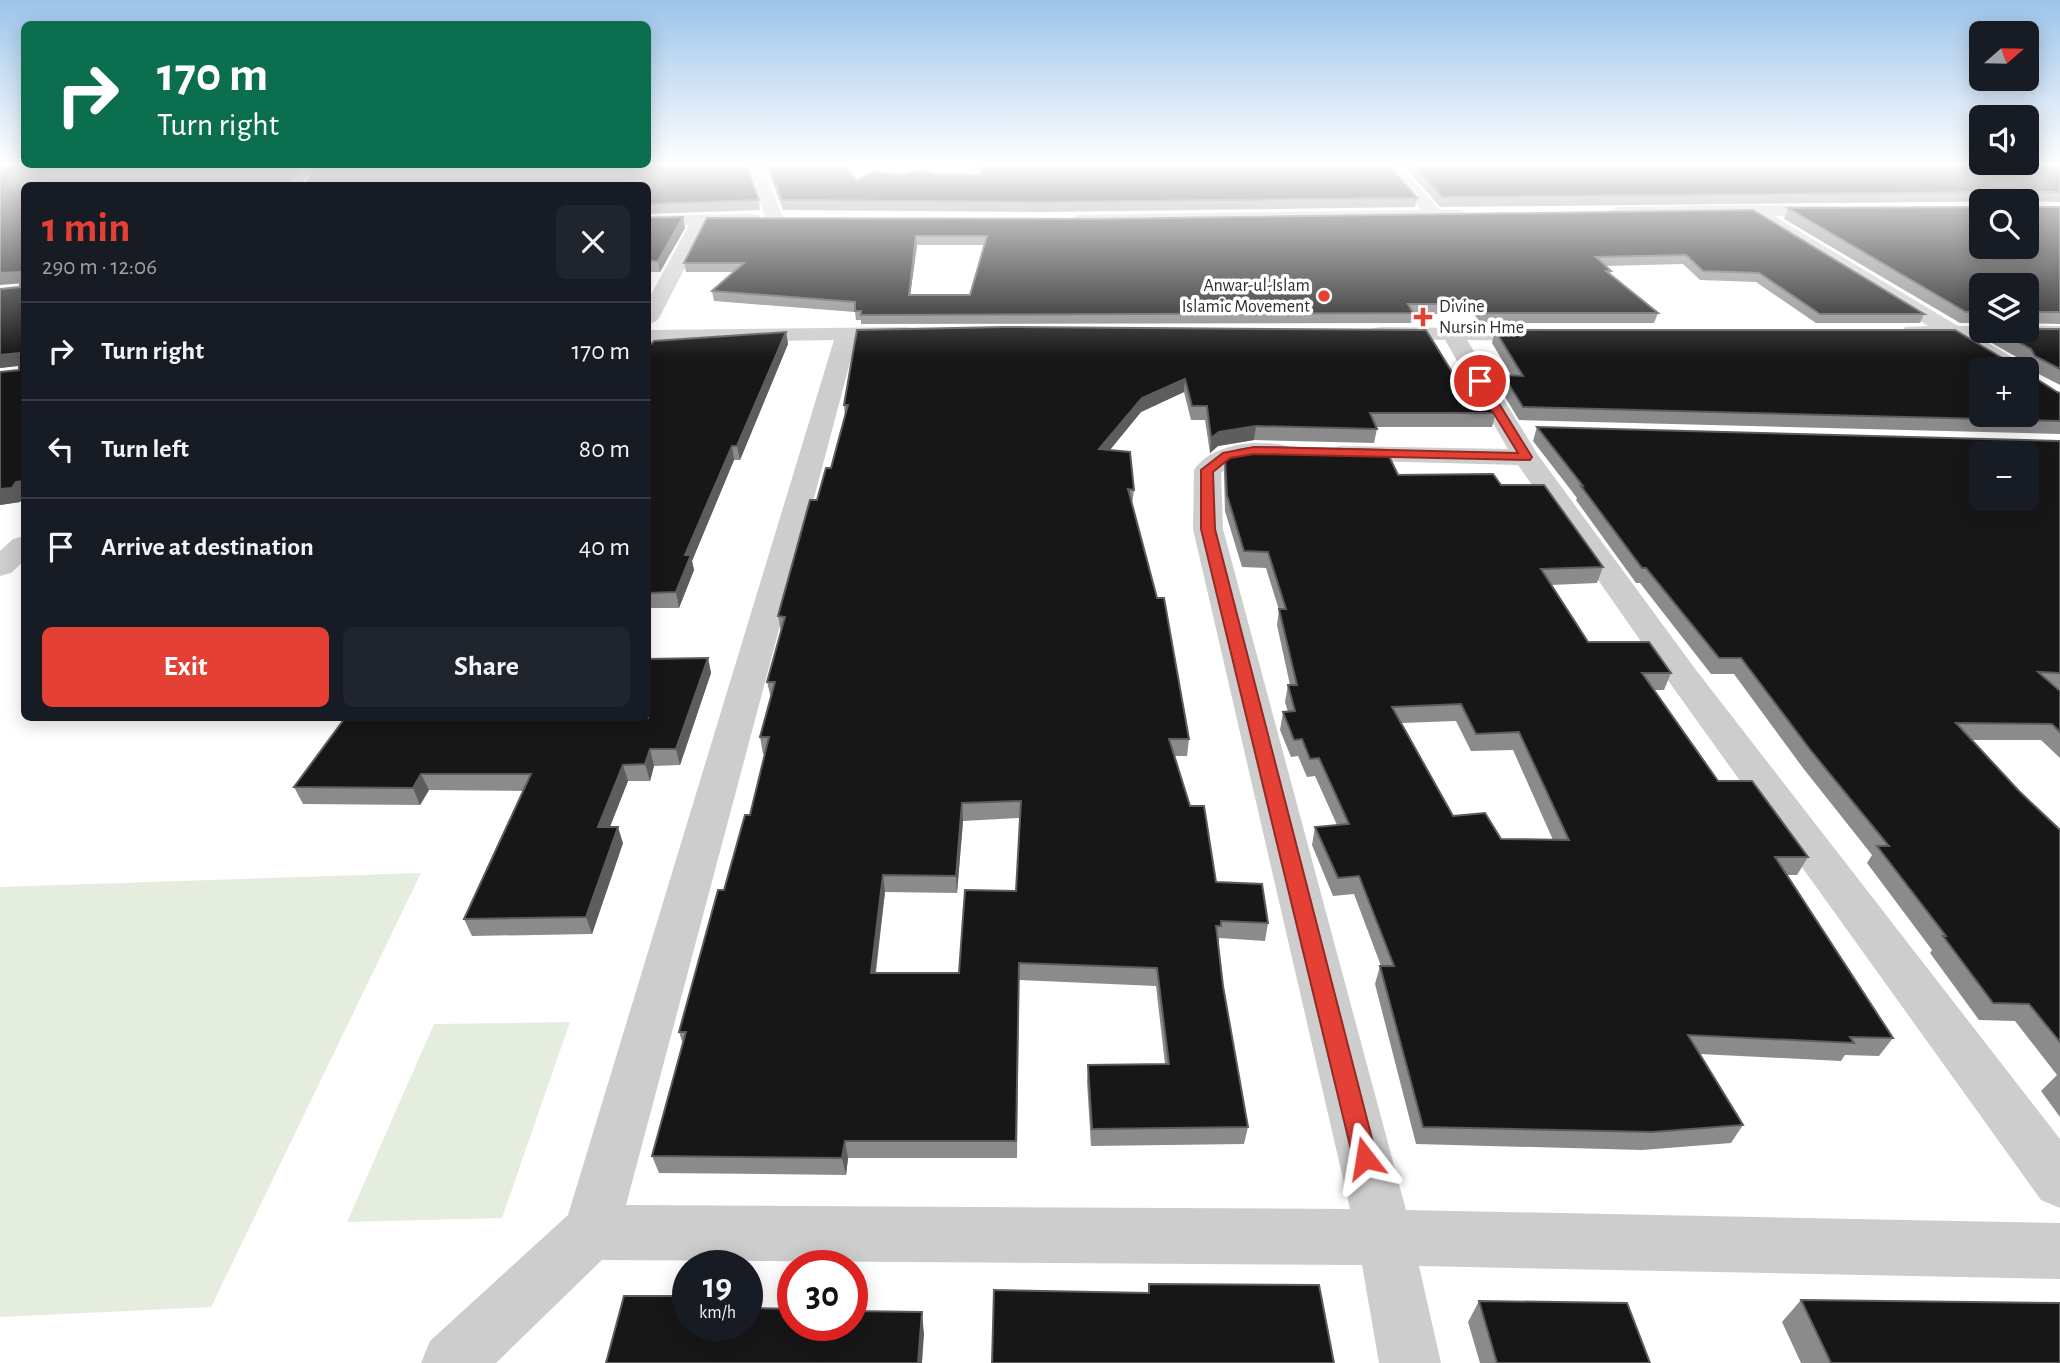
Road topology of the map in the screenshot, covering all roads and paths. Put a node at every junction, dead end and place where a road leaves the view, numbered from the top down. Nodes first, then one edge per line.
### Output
1 (695, 230) edge
2 (1785, 230) edge
3 (651, 312) edge
4 (925, 332) edge
5 (1354, 332) edge
6 (1886, 332) edge
7 (1954, 332) junction
8 (2060, 332) edge
9 (1452, 333) junction
10 (847, 334) junction
11 (1561, 334) edge
12 (651, 336) edge
13 (1995, 357) edge
14 (1522, 439) junction
15 (21, 548) edge
16 (0, 567) edge
17 (2060, 1182) edge
18 (590, 1232) junction
19 (1385, 1237) junction
20 (2060, 1251) edge
21 (452, 1363) edge
22 (1410, 1363) edge

1 - 3 street
2 - 7 street
4 - 10 street
5 - 9 street
6 - 7 street
7 - 8 street
7 - 13 street
9 - 11 street
9 - 14 street
10 - 12 street
10 - 18 street
14 - 17 street
14 - 19 street
15 - 16 street
18 - 19 street
18 - 21 street
19 - 20 street
19 - 22 street

